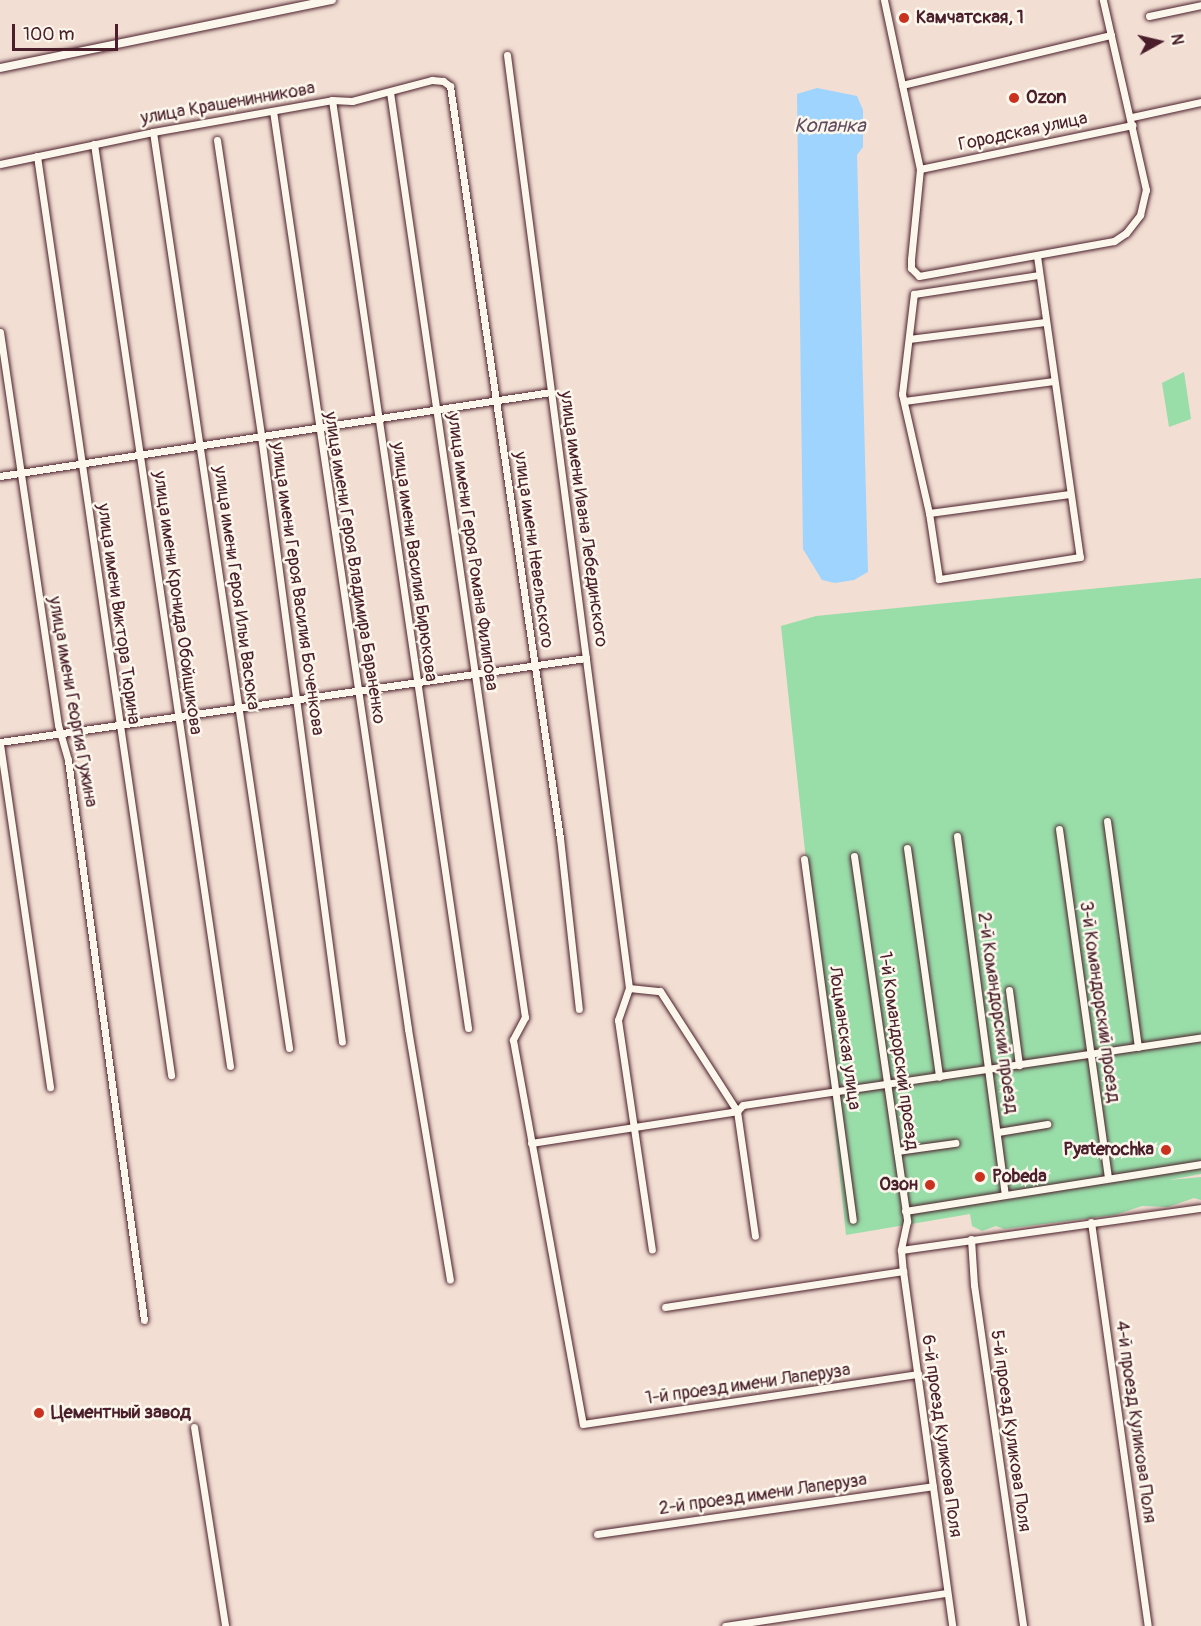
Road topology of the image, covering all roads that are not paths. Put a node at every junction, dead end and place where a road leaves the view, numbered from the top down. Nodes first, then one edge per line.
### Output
1 (332, 0) edge
2 (884, 0) edge
3 (1103, 0) edge
4 (1201, 5) edge
5 (1149, 16) dead end
6 (1111, 35) junction
7 (507, 55) dead end
8 (0, 68) edge
9 (902, 85) junction
10 (390, 92) junction
11 (453, 94) joint
12 (332, 100) junction
13 (1201, 102) edge
14 (273, 111) junction
15 (1132, 121) junction
16 (153, 132) junction
17 (216, 141) dead end
18 (94, 144) junction
19 (37, 156) junction
20 (0, 164) edge
21 (920, 169) junction
22 (1037, 256) junction
23 (1038, 275) junction
24 (1045, 322) junction
25 (0, 332) edge
26 (909, 339) junction
27 (1054, 381) junction
28 (551, 392) junction
29 (495, 400) junction
30 (904, 401) junction
31 (436, 410) junction
32 (378, 418) junction
33 (318, 428) junction
34 (261, 436) junction
35 (200, 446) junction
36 (139, 455) junction
37 (81, 464) junction
38 (20, 473) junction
39 (0, 476) edge
40 (1070, 494) junction
41 (929, 513) junction
42 (586, 658) junction
43 (534, 666) junction
44 (475, 674) junction
45 (417, 682) junction
46 (357, 691) junction
47 (297, 700) junction
48 (238, 708) junction
49 (178, 716) junction
50 (119, 725) junction
51 (60, 733) junction
52 (0, 743) edge
53 (1107, 821) dead end
54 (1059, 829) dead end
55 (957, 836) dead end
56 (907, 848) dead end
57 (854, 856) dead end
58 (804, 859) dead end
59 (629, 988) junction
60 (1009, 990) dead end
61 (579, 1009) dead end
62 (468, 1028) dead end
63 (1201, 1037) edge
64 (342, 1042) dead end
65 (1138, 1047) junction
66 (289, 1048) dead end
67 (1090, 1054) junction
68 (1019, 1065) junction
69 (230, 1066) dead end
70 (989, 1069) junction
71 (171, 1075) dead end
72 (939, 1077) junction
73 (888, 1084) junction
74 (50, 1087) dead end
75 (836, 1092) junction
76 (737, 1111) junction
77 (1047, 1124) dead end
78 (634, 1126) junction
79 (998, 1132) junction
80 (531, 1143) junction
81 (955, 1143) dead end
82 (897, 1151) junction
83 (1201, 1164) edge
84 (1108, 1178) junction
85 (1005, 1195) junction
86 (1201, 1208) edge
87 (905, 1211) junction
88 (853, 1220) dead end
89 (1091, 1222) junction
90 (754, 1236) dead end
91 (971, 1239) junction
92 (652, 1250) dead end
93 (900, 1250) junction
94 (903, 1271) junction
95 (450, 1280) dead end
96 (664, 1307) dead end
97 (144, 1320) dead end
98 (918, 1374) junction
99 (194, 1427) dead end
100 (933, 1486) junction
101 (597, 1534) dead end
102 (948, 1593) junction
103 (225, 1626) edge
104 (725, 1626) edge
105 (952, 1626) edge
106 (1023, 1626) edge
107 (1148, 1626) edge

1 - 8 street
2 - 9 street
3 - 6 street
4 - 5 street
6 - 9 street
6 - 15 street
7 - 28 street, улица имени Ивана Лебединского
9 - 21 street
10 - 11 street, улица Крашенинникова
10 - 12 street, улица Крашенинникова
10 - 31 street, улица имени Героя Романа Филипова
11 - 29 street, улица имени Невельского
12 - 14 street, улица Крашенинникова
12 - 32 street, улица имени Василия Бирюкова
13 - 15 street, Городская улица
14 - 16 street, улица Крашенинникова
14 - 33 street, улица имени Героя Владимира Бараненко
15 - 21 street, Городская улица
15 - 22 street
16 - 18 street, улица Крашенинникова
16 - 35 street, улица имени Героя Ильи Васюка
17 - 34 street, улица имени Героя Василия Боченкова
18 - 19 street, улица Крашенинникова
18 - 36 street, улица имени Кронида Обойщикова
19 - 20 street, улица Крашенинникова
19 - 37 street, улица имени Виктора Тюрина
21 - 22 street
22 - 23 street
23 - 24 street
23 - 26 street
24 - 26 street
24 - 27 street
25 - 38 street, улица имени Георгия Гужина
26 - 30 street
27 - 30 street
27 - 40 street
28 - 29 street
28 - 42 street, улица имени Ивана Лебединского
29 - 31 street
29 - 43 street, улица имени Невельского
30 - 41 street
31 - 32 street
31 - 44 street, улица имени Героя Романа Филипова
32 - 33 street
32 - 45 street, улица имени Василия Бирюкова
33 - 34 street
33 - 46 street, улица имени Героя Владимира Бараненко
34 - 35 street
34 - 47 street, улица имени Героя Василия Боченкова
35 - 36 street
35 - 48 street, улица имени Героя Ильи Васюка
36 - 37 street
36 - 49 street, улица имени Кронида Обойщикова
37 - 38 street
37 - 50 street, улица имени Виктора Тюрина
38 - 39 street
38 - 51 street, улица имени Георгия Гужина
40 - 41 street
40 - 41 street
42 - 43 street
42 - 59 street, улица имени Ивана Лебединского
43 - 44 street
43 - 61 street, улица имени Невельского
44 - 45 street
44 - 80 street, улица имени Героя Романа Филипова
45 - 46 street
45 - 62 street, улица имени Василия Бирюкова
46 - 47 street
46 - 95 street, улица имени Героя Владимира Бараненко
47 - 48 street
47 - 64 street, улица имени Героя Василия Боченкова
48 - 49 street
48 - 66 street, улица имени Героя Ильи Васюка
49 - 50 street
49 - 69 street, улица имени Кронида Обойщикова
50 - 51 street
50 - 71 street, улица имени Виктора Тюрина
51 - 52 street
51 - 97 street, улица имени Георгия Гужина
52 - 74 street
53 - 65 street
54 - 67 street, 3-й Командорский проезд
55 - 70 street, 2-й Командорский проезд
56 - 72 street
57 - 73 street, 1-й Командорский проезд
58 - 75 street, Лоцманская улица
59 - 76 street
59 - 78 street
60 - 68 street
63 - 65 street
65 - 67 street
67 - 68 street
67 - 84 street, 3-й Командорский проезд
68 - 70 street
70 - 72 street
70 - 79 street, 2-й Командорский проезд
72 - 73 street
73 - 75 street
73 - 82 street, 1-й Командорский проезд
75 - 76 street
75 - 88 street, Лоцманская улица
76 - 78 street
76 - 90 street
77 - 79 street
78 - 80 street
78 - 92 street
79 - 85 street, 2-й Командорский проезд
80 - 98 street, 1-й проезд имени Лаперуза
81 - 82 street
82 - 87 street, 1-й Командорский проезд
83 - 84 street
84 - 85 street
85 - 87 street
86 - 89 street
87 - 93 street, 1-й Командорский проезд
89 - 91 street
89 - 107 street, 4-й проезд Куликова Поля
91 - 93 street
91 - 106 street, 5-й проезд Куликова Поля
93 - 94 street, 6-й проезд Куликова Поля
94 - 96 street
94 - 98 street, 6-й проезд Куликова Поля
98 - 100 street, 6-й проезд Куликова Поля
99 - 103 street
100 - 101 street, 2-й проезд имени Лаперуза
100 - 102 street, 6-й проезд Куликова Поля
102 - 104 street
102 - 105 street, 6-й проезд Куликова Поля

